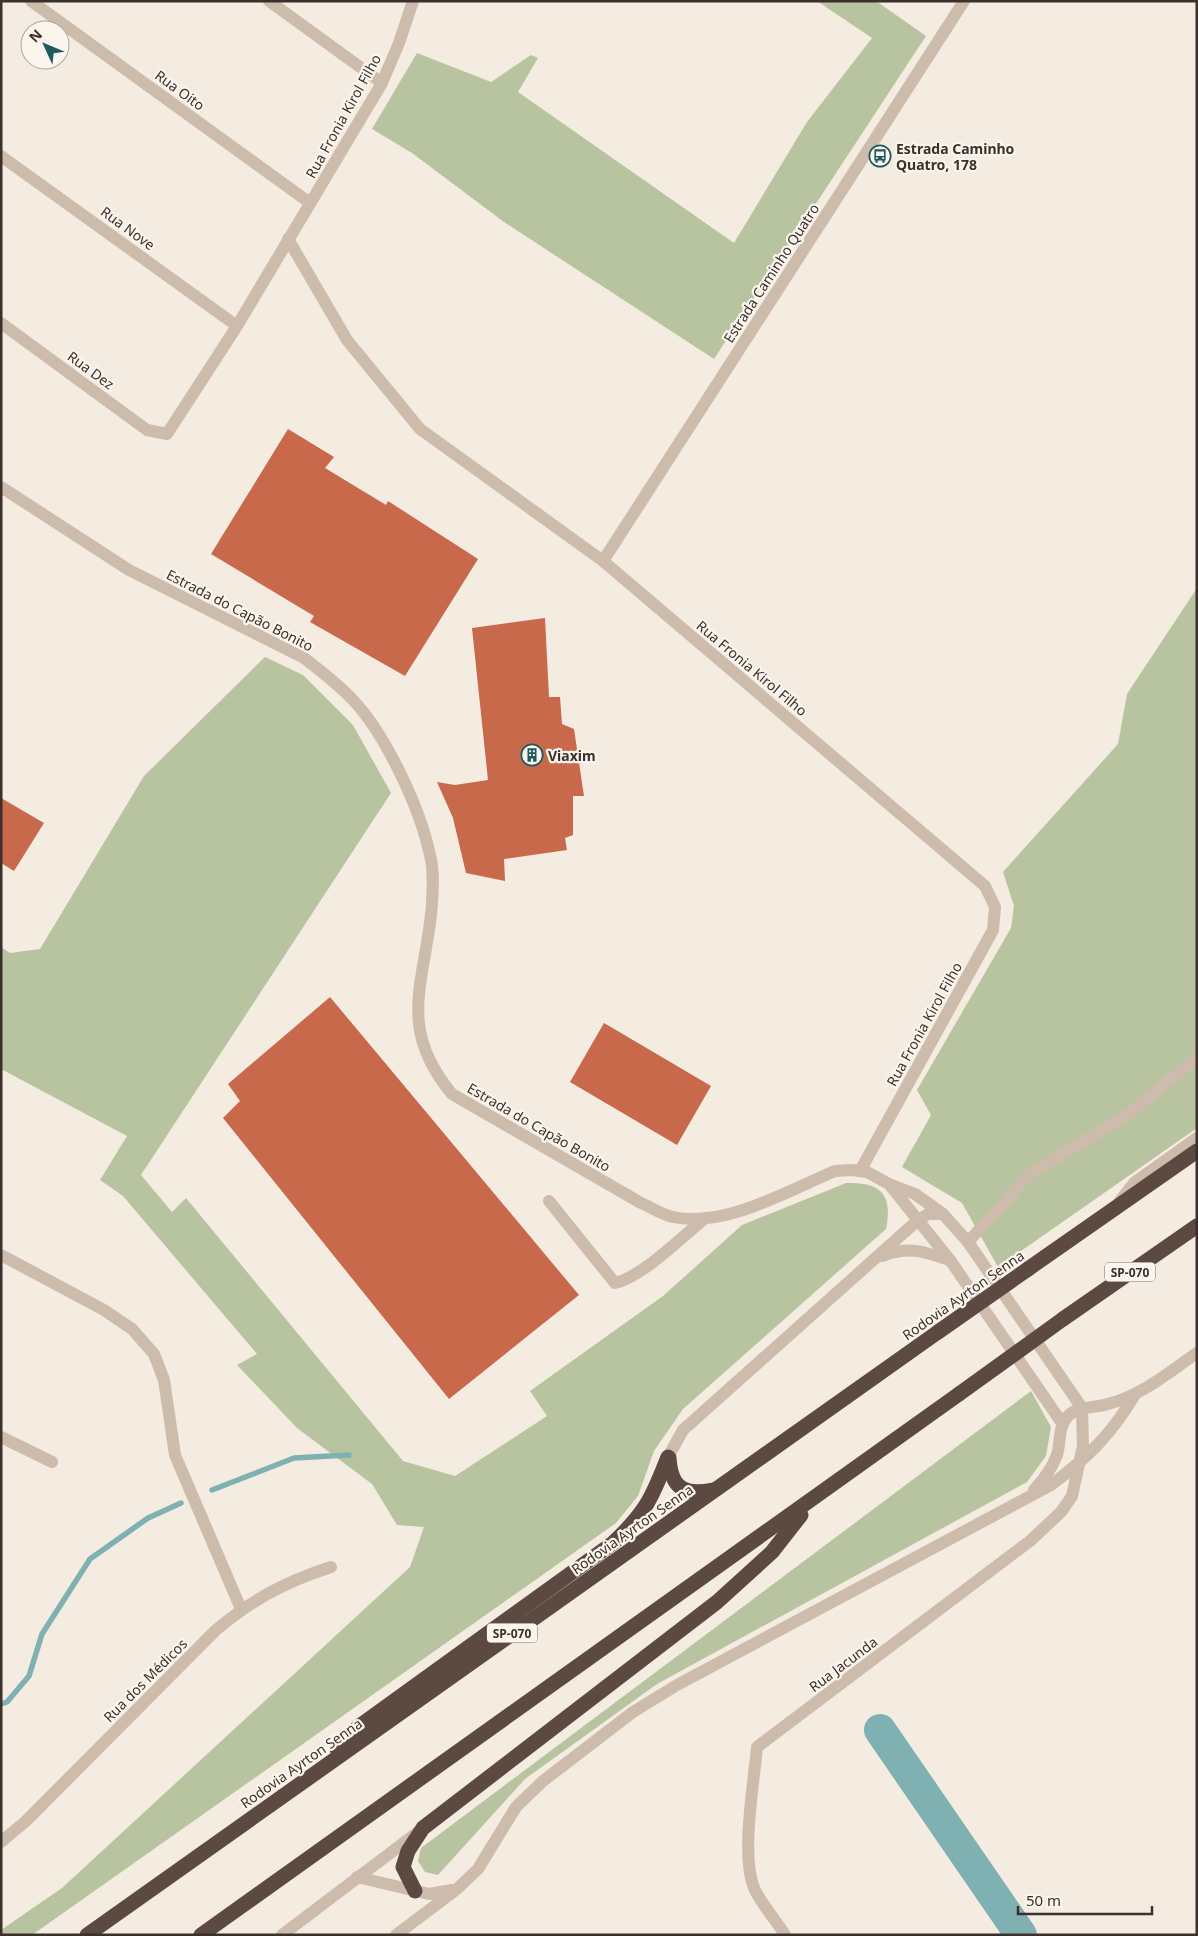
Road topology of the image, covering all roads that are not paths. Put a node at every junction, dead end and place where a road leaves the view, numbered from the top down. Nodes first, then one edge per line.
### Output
1 (31, 1) edge
2 (269, 1) edge
3 (412, 1) edge
4 (964, 1) edge
5 (382, 83) junction
6 (1, 156) edge
7 (310, 203) junction
8 (288, 239) junction
9 (1, 324) edge
10 (237, 326) junction
11 (167, 434) joint
12 (1, 487) edge
13 (603, 561) junction
14 (1197, 1058) edge
15 (1197, 1138) edge
16 (1197, 1151) edge
17 (860, 1171) junction
18 (889, 1184) junction
19 (549, 1201) dead end
20 (1113, 1210) junction
21 (943, 1214) junction
22 (705, 1218) junction
23 (916, 1221) junction
24 (1197, 1226) edge
25 (968, 1242) junction
26 (1, 1255) edge
27 (875, 1259) junction
28 (950, 1260) junction
29 (1197, 1353) edge
30 (1134, 1396) junction
31 (1082, 1408) junction
32 (1062, 1423) junction
33 (1, 1437) edge
34 (668, 1457) junction
35 (52, 1462) dead end
36 (1078, 1465) junction
37 (714, 1490) junction
38 (1026, 1499) junction
39 (811, 1502) junction
40 (331, 1567) dead end
41 (242, 1609) junction
42 (307, 1778) junction
43 (423, 1828) junction
44 (1, 1842) edge
45 (357, 1877) junction
46 (457, 1889) junction
47 (415, 1891) junction
48 (87, 1935) edge
49 (201, 1935) edge
50 (282, 1935) edge
51 (396, 1935) edge
52 (785, 1935) edge

1 - 7 street, Rua Oito
2 - 5 street
3 - 5 street, Rua Fronia Kirol Filho
4 - 13 street, Estrada Caminho Quatro
5 - 7 street, Rua Fronia Kirol Filho
6 - 10 street, Rua Nove
7 - 8 street, Rua Fronia Kirol Filho
8 - 10 street, Rua Fronia Kirol Filho
8 - 13 street, Rua Fronia Kirol Filho
9 - 11 street, Rua Dez
10 - 11 street, Rua Fronia Kirol Filho
12 - 22 street, Estrada do Capão Bonito
13 - 17 street, Rua Fronia Kirol Filho
14 - 25 street
15 - 20 street
16 - 20 highway, Rodovia Ayrton Senna / SP-070
17 - 18 street, Estrada do Capão Bonito
17 - 22 street, Estrada do Capão Bonito
18 - 21 street, Estrada do Capão Bonito
18 - 23 street, Estrada do Capão Bonito
19 - 22 street
20 - 37 highway, Rodovia Ayrton Senna / SP-070, bridge
21 - 23 street
21 - 25 street, Estrada do Capão Bonito
23 - 27 street
23 - 28 street, Estrada do Capão Bonito
24 - 39 highway, SP-070, bridge
25 - 31 street, Estrada do Capão Bonito
26 - 41 street
27 - 28 street
27 - 34 street
28 - 32 street, Estrada do Capão Bonito
29 - 30 street
30 - 31 street
30 - 36 street
31 - 32 street
31 - 36 street, Rua Jacunda
32 - 38 street
33 - 35 street
34 - 37 highway
34 - 42 highway
36 - 38 street
36 - 52 street, Rua Jacunda
37 - 42 highway, Rodovia Ayrton Senna / SP-070
38 - 46 street
39 - 43 highway
39 - 49 highway, SP-070
40 - 41 street, Rua dos Médicos
41 - 44 street, Rua dos Médicos
42 - 48 highway, Rodovia Ayrton Senna / SP-070
43 - 45 street
43 - 47 highway
45 - 47 street
45 - 50 street
46 - 47 street
46 - 51 street

